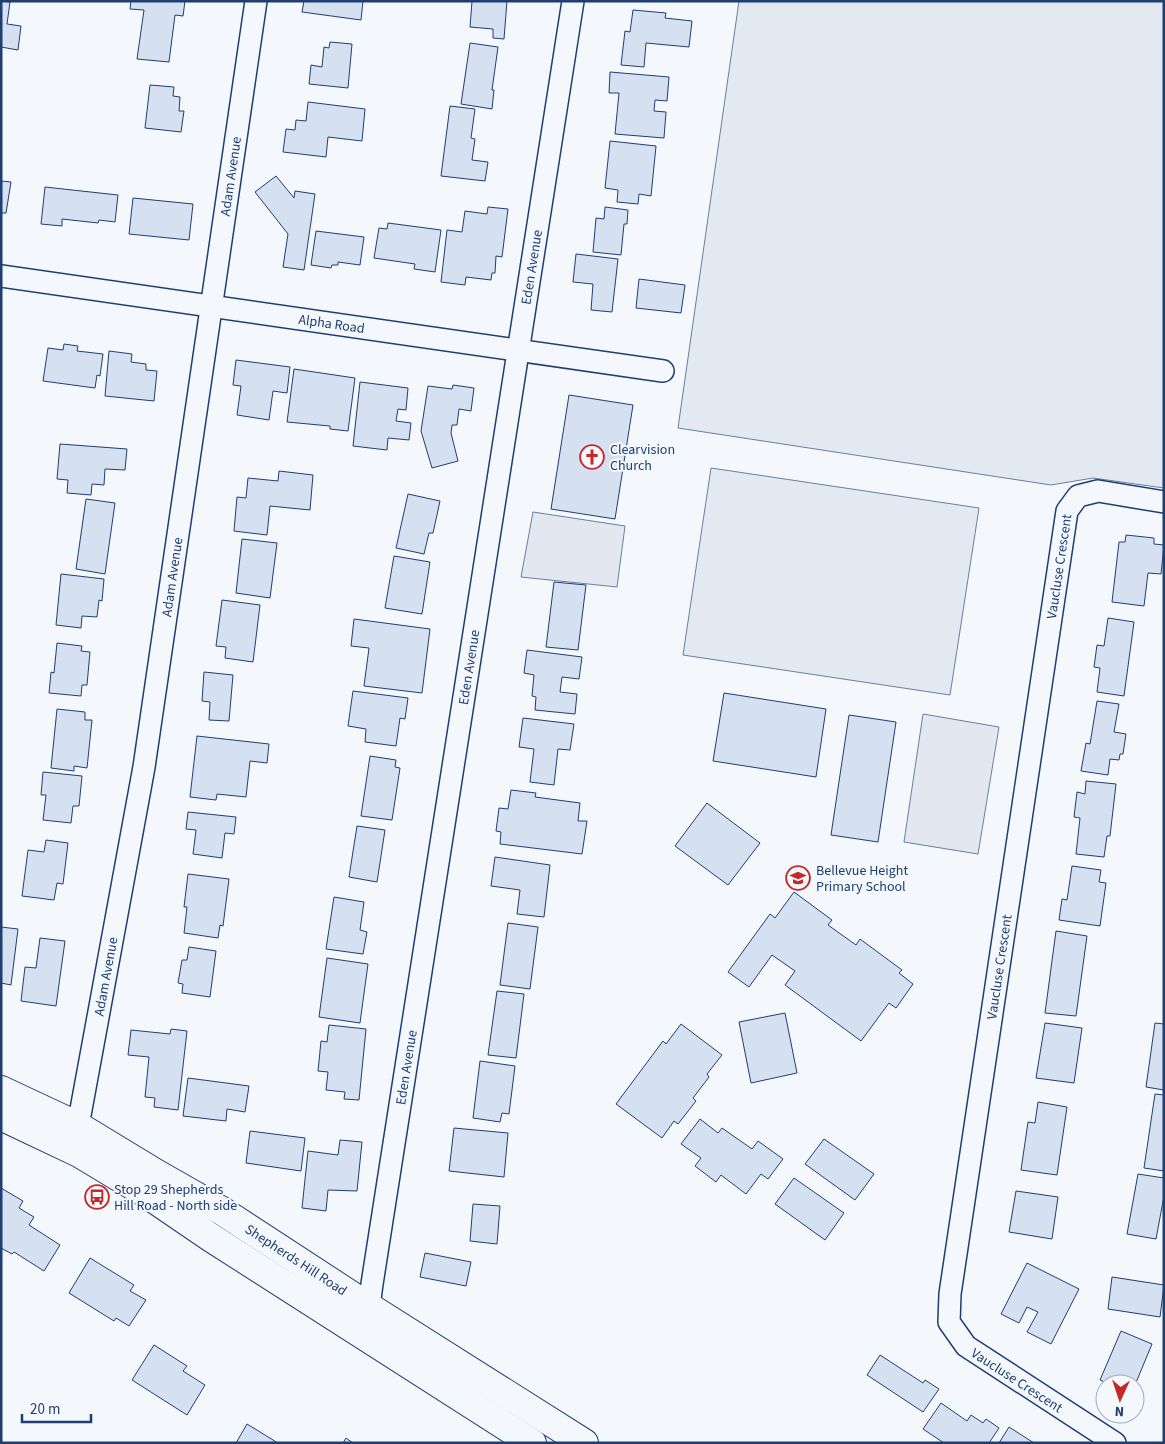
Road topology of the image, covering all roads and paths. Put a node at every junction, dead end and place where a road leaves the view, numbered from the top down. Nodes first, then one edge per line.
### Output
1 (256, 1) edge
2 (573, 1) edge
3 (1, 276) edge
4 (211, 306) junction
5 (519, 350) junction
6 (663, 371) dead end
7 (1164, 502) edge
8 (1, 1090) edge
9 (1, 1116) edge
10 (73, 1137) junction
11 (361, 1318) junction
12 (532, 1443) edge
13 (584, 1443) edge
14 (1115, 1443) edge

1 - 4 street, Adam Avenue
2 - 5 street, Eden Avenue
3 - 4 street, Alpha Road
4 - 5 street, Alpha Road
4 - 10 street, Adam Avenue
5 - 6 street, Alpha Road
5 - 11 street, Eden Avenue
7 - 14 street, Vaucluse Crescent
8 - 10 main road, Shepherds Hill Road
9 - 10 main road, Shepherds Hill Road
10 - 11 main road, Shepherds Hill Road
11 - 12 main road, Shepherds Hill Road
11 - 13 main road, Shepherds Hill Road

